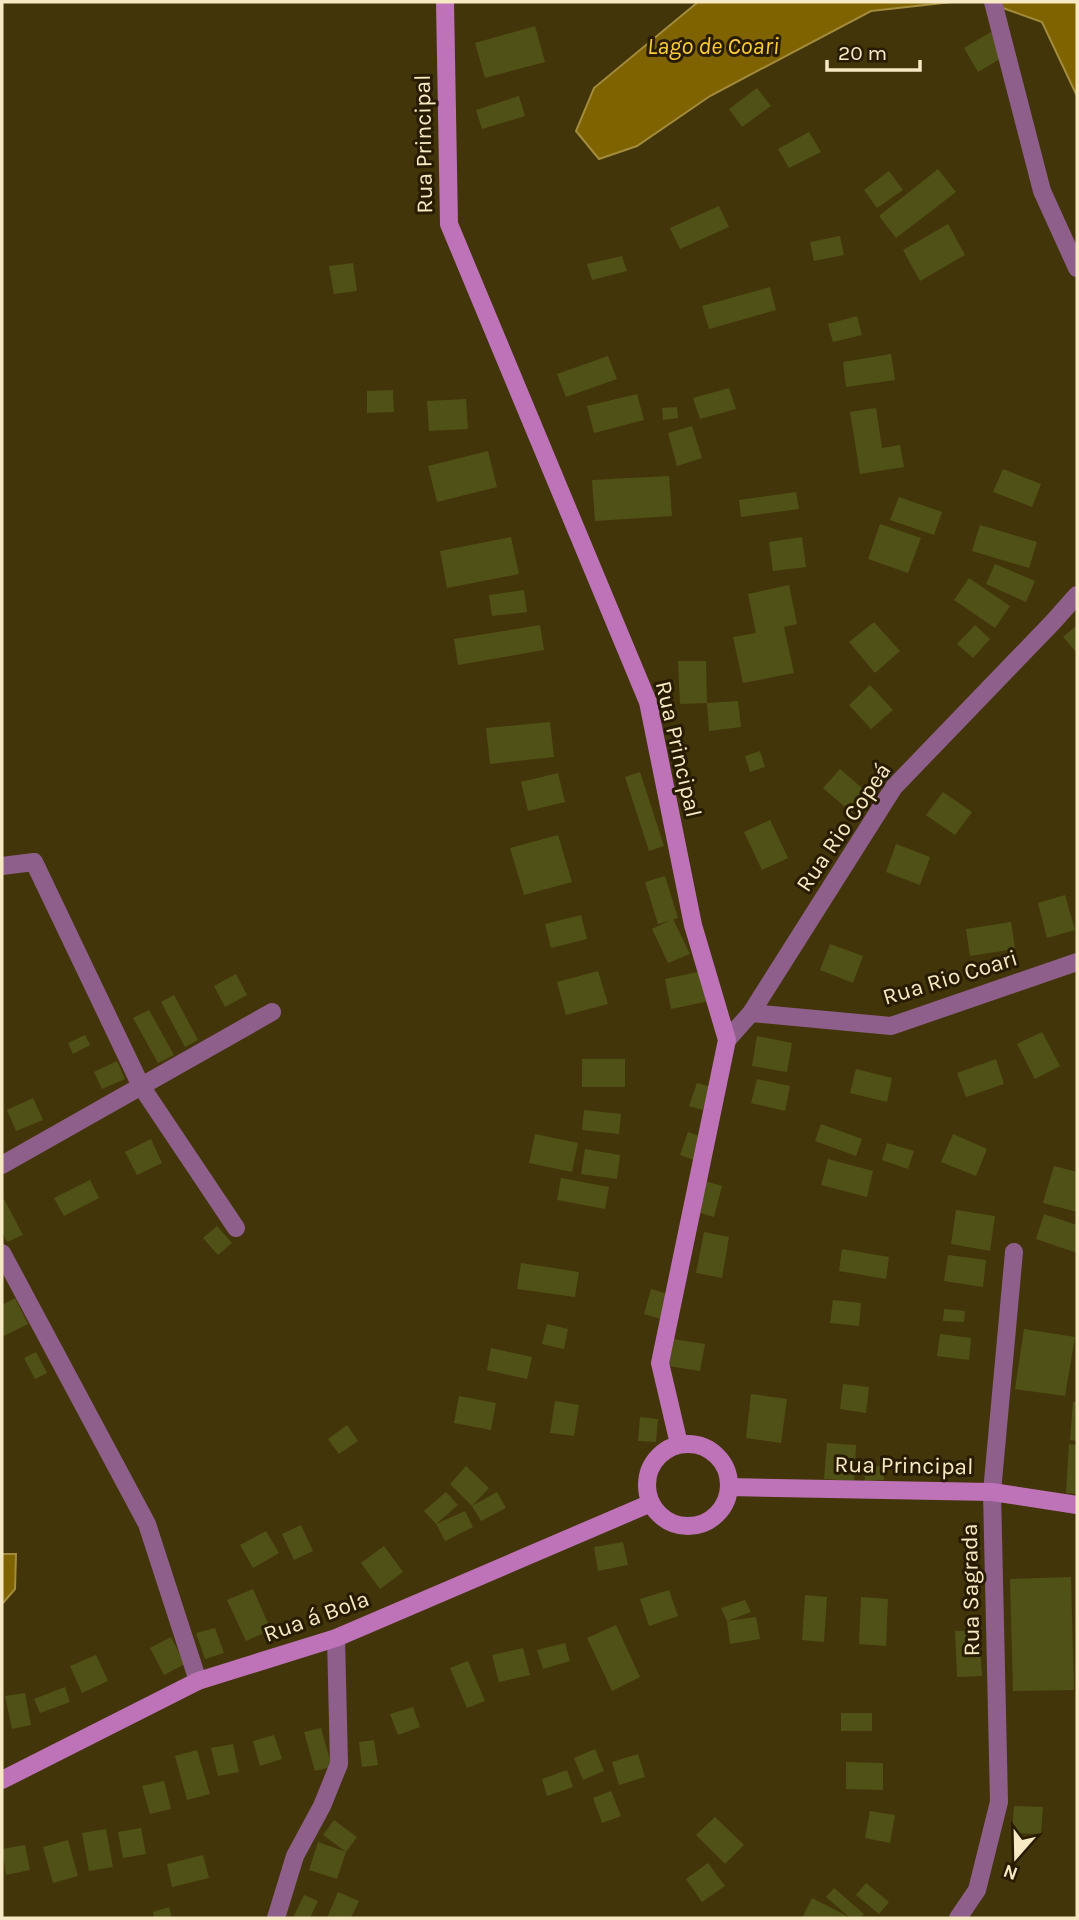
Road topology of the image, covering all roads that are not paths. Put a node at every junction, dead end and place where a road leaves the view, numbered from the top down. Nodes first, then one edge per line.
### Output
1 (444, 2) edge
2 (993, 2) edge
3 (1077, 268) edge
4 (1077, 595) edge
5 (2, 866) edge
6 (1077, 962) edge
7 (272, 1012) dead end
8 (751, 1013) junction
9 (727, 1040) junction
10 (141, 1086) junction
11 (2, 1165) edge
12 (236, 1228) dead end
13 (2, 1252) edge
14 (1014, 1252) dead end
15 (679, 1444) junction
16 (729, 1487) junction
17 (992, 1492) junction
18 (651, 1503) junction
19 (1077, 1505) edge
20 (336, 1638) junction
21 (198, 1681) junction
22 (2, 1780) edge
23 (276, 1918) edge
24 (958, 1918) edge

1 - 9 street, Rua Principal
2 - 3 street
4 - 8 street, Rua Rio Copeá
5 - 10 street
6 - 8 street, Rua Rio Coari
7 - 10 street
8 - 9 street, Rua Rio Copeá
9 - 15 street, Rua Principal
10 - 11 street
10 - 12 street
13 - 21 street
14 - 17 street, Rua Sagrada
15 - 16 street
15 - 18 street
16 - 17 street, Rua Principal
16 - 18 street
17 - 19 street, Rua Principal
17 - 24 street, Rua Sagrada
18 - 20 street, Rua á Bola
20 - 21 street, Rua á Bola
20 - 23 street
21 - 22 street, Rua á Bola

